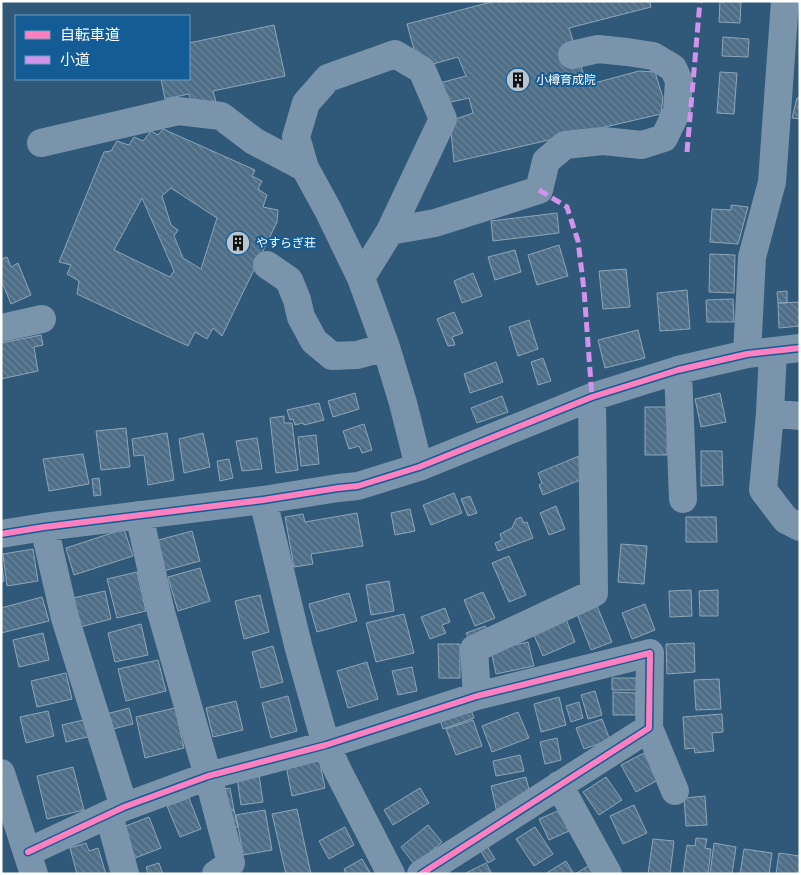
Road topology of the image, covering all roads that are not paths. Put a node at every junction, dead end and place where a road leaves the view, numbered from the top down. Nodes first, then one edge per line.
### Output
1 (785, 1) edge
2 (572, 55) dead end
3 (41, 143) dead end
4 (305, 168) junction
5 (390, 231) junction
6 (267, 265) dead end
7 (361, 278) junction
8 (42, 319) dead end
9 (1, 328) edge
10 (386, 346) junction
11 (800, 348) edge
12 (760, 352) junction
13 (678, 370) junction
14 (592, 397) junction
15 (770, 413) junction
16 (800, 416) edge
17 (419, 468) junction
18 (682, 499) dead end
19 (263, 500) junction
20 (139, 515) junction
21 (44, 527) junction
22 (800, 527) edge
23 (1, 534) edge
24 (477, 696) junction
25 (648, 728) junction
26 (326, 745) junction
27 (1, 773) edge
28 (208, 776) junction
29 (559, 785) junction
30 (675, 791) dead end
31 (116, 811) junction
32 (31, 863) edge
33 (125, 874) edge
34 (216, 874) edge
35 (391, 874) edge
36 (421, 874) edge
37 (608, 874) edge

1 - 12 street
2 - 5 street
3 - 4 street
4 - 5 street
4 - 7 street
5 - 7 street
6 - 10 street
7 - 10 street
8 - 9 street
10 - 17 street
11 - 12 street
12 - 13 street
12 - 15 street
13 - 14 street
13 - 18 street
14 - 17 street
14 - 24 street
15 - 16 street
15 - 22 street
17 - 19 street
19 - 20 street
19 - 26 street
20 - 21 street
20 - 28 street
21 - 23 street
21 - 31 street
24 - 25 street
24 - 26 street
25 - 29 street
25 - 30 street
26 - 28 street
26 - 35 street
27 - 32 street
28 - 31 street
28 - 34 street
29 - 36 street
29 - 37 street
31 - 32 street
31 - 33 street

